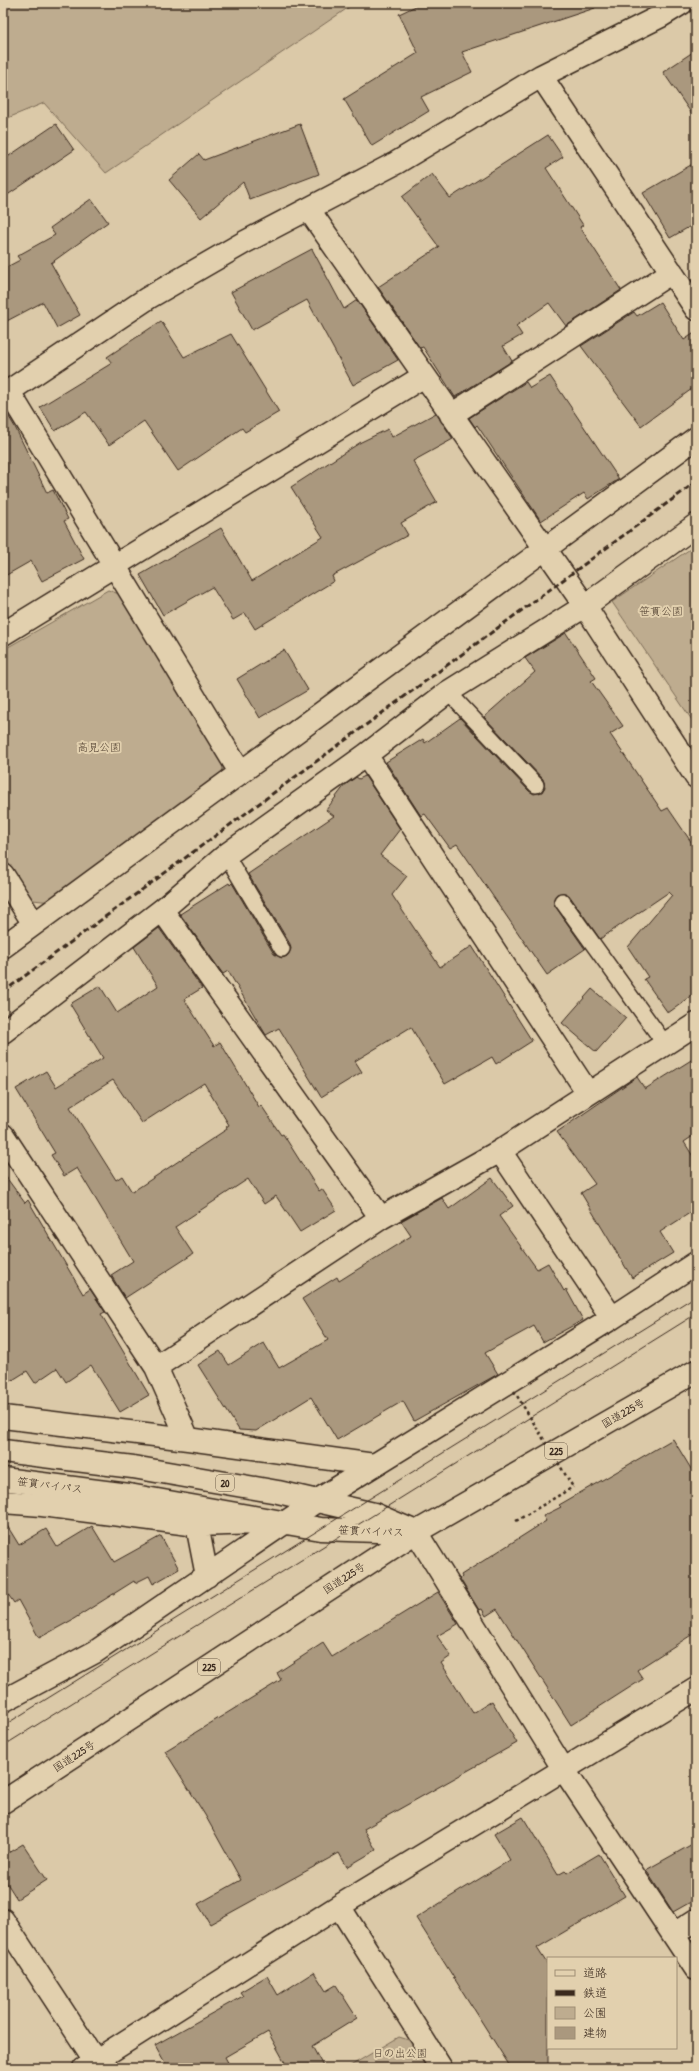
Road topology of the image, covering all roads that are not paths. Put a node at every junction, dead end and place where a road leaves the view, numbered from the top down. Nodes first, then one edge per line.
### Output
1 (682, 3) edge
2 (541, 76) junction
3 (309, 210) junction
4 (672, 272) junction
5 (696, 309) edge
6 (424, 376) junction
7 (6, 394) edge
8 (451, 414) junction
9 (696, 438) edge
10 (696, 525) edge
11 (545, 548) junction
12 (114, 566) junction
13 (584, 606) junction
14 (3, 634) edge
15 (448, 692) junction
16 (366, 755) junction
17 (240, 772) junction
18 (696, 777) edge
19 (536, 785) dead end
20 (226, 854) junction
21 (3, 875) edge
22 (562, 901) dead end
23 (162, 910) junction
24 (34, 924) junction
25 (3, 947) edge
26 (282, 949) dead end
27 (696, 1024) edge
28 (3, 1032) edge
29 (665, 1044) junction
30 (588, 1093) junction
31 (3, 1135) edge
32 (500, 1151) junction
33 (381, 1218) junction
34 (696, 1262) edge
35 (612, 1318) junction
36 (156, 1367) junction
37 (696, 1371) edge
38 (3, 1417) edge
39 (188, 1439) junction
40 (3, 1451) edge
41 (374, 1465) junction
42 (3, 1479) edge
43 (318, 1500) junction
44 (3, 1502) edge
45 (182, 1505) junction
46 (288, 1522) junction
47 (197, 1525) junction
48 (416, 1532) junction
49 (207, 1576) junction
50 (696, 1689) edge
51 (3, 1701) edge
52 (564, 1770) junction
53 (3, 1802) edge
54 (339, 1906) junction
55 (3, 1920) edge
56 (696, 1920) edge
57 (674, 1934) junction
58 (696, 1969) edge
59 (93, 2066) edge
60 (441, 2068) edge

1 - 2 main road
2 - 3 main road
2 - 4 main road
3 - 6 main road
3 - 7 main road
4 - 5 main road
4 - 8 main road
6 - 8 main road
6 - 12 main road
7 - 12 main road
8 - 11 main road
9 - 11 main road
10 - 13 main road
11 - 13 main road
11 - 17 main road
12 - 14 main road
12 - 17 main road
13 - 15 main road
13 - 18 main road
15 - 16 main road
15 - 19 lane
16 - 20 main road
16 - 30 main road
17 - 24 main road
20 - 23 main road
20 - 26 lane
21 - 24 main road
22 - 29 lane
23 - 28 main road
23 - 33 main road
24 - 25 main road
27 - 29 main road
29 - 30 main road
30 - 32 main road
31 - 36 main road
32 - 33 main road
32 - 35 main road
33 - 36 main road
34 - 35 main road
35 - 41 main road
36 - 39 main road
37 - 48 main road, 国道225号 / 225
38 - 39 main road
39 - 41 main road
40 - 43 main road, 笹貫バイパス / 20
41 - 43 main road
42 - 45 main road, 笹貫バイパス
43 - 46 main road
43 - 48 main road, 笹貫バイパス / 20
44 - 47 main road
45 - 46 main road, 笹貫バイパス
45 - 47 main road
46 - 47 main road
46 - 48 main road, 笹貫バイパス
46 - 49 main road
47 - 49 main road
48 - 52 main road
48 - 53 main road, 国道225号 / 225
49 - 51 main road
50 - 52 main road
52 - 54 main road
52 - 57 main road
54 - 59 main road
54 - 60 main road
55 - 59 main road
56 - 57 main road
57 - 58 main road

